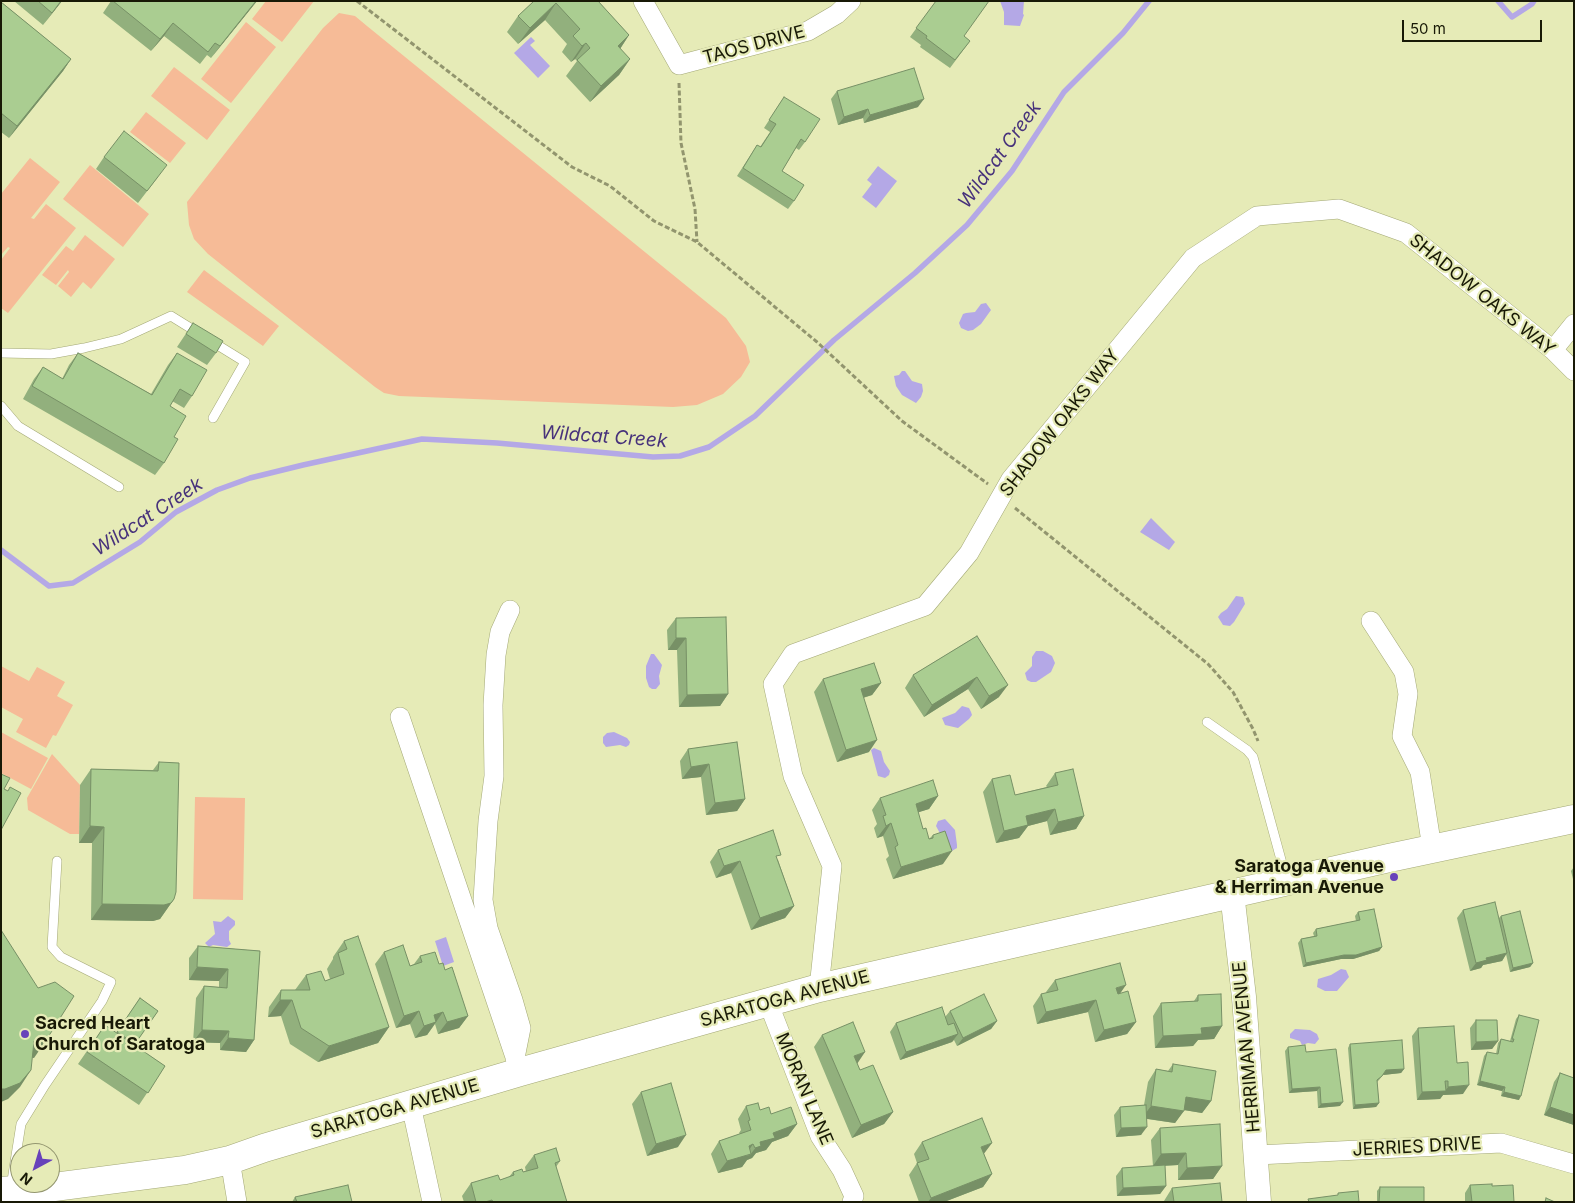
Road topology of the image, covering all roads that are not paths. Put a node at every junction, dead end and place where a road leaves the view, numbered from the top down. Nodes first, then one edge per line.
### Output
1 (643, 1) edge
2 (851, 1) edge
3 (1574, 324) edge
4 (1553, 350) junction
5 (1, 353) edge
6 (1574, 371) edge
7 (1, 406) edge
8 (213, 418) dead end
9 (119, 486) dead end
10 (510, 610) dead end
11 (1371, 621) dead end
12 (400, 717) dead end
13 (1207, 722) dead end
14 (1574, 819) edge
15 (1432, 848) junction
16 (57, 860) dead end
17 (1287, 881) junction
18 (1232, 893) junction
19 (819, 988) junction
20 (768, 1002) junction
21 (518, 1065) junction
22 (411, 1105) junction
23 (1257, 1156) junction
24 (230, 1160) junction
25 (1574, 1164) edge
26 (6, 1190) edge
27 (237, 1202) edge
28 (432, 1202) edge
29 (852, 1202) edge
30 (1259, 1202) edge

1 - 2 street, TAOS DRIVE
3 - 4 street
4 - 6 street, SHADOW OAKS WAY
4 - 19 street, SHADOW OAKS WAY
5 - 8 lane
7 - 9 lane
10 - 21 street
11 - 15 street
12 - 21 street
13 - 17 lane
14 - 15 main road, SARATOGA AVENUE
15 - 17 main road, SARATOGA AVENUE
16 - 26 lane
17 - 18 main road, SARATOGA AVENUE
18 - 19 main road, SARATOGA AVENUE
18 - 23 street, HERRIMAN AVENUE
19 - 20 main road, SARATOGA AVENUE
20 - 21 main road, SARATOGA AVENUE
20 - 29 street, MORAN LANE
21 - 22 main road, SARATOGA AVENUE
22 - 24 main road, SARATOGA AVENUE
22 - 28 street
23 - 25 street, JERRIES DRIVE
23 - 30 street, HERRIMAN AVENUE
24 - 26 main road, SARATOGA AVENUE
24 - 27 street

